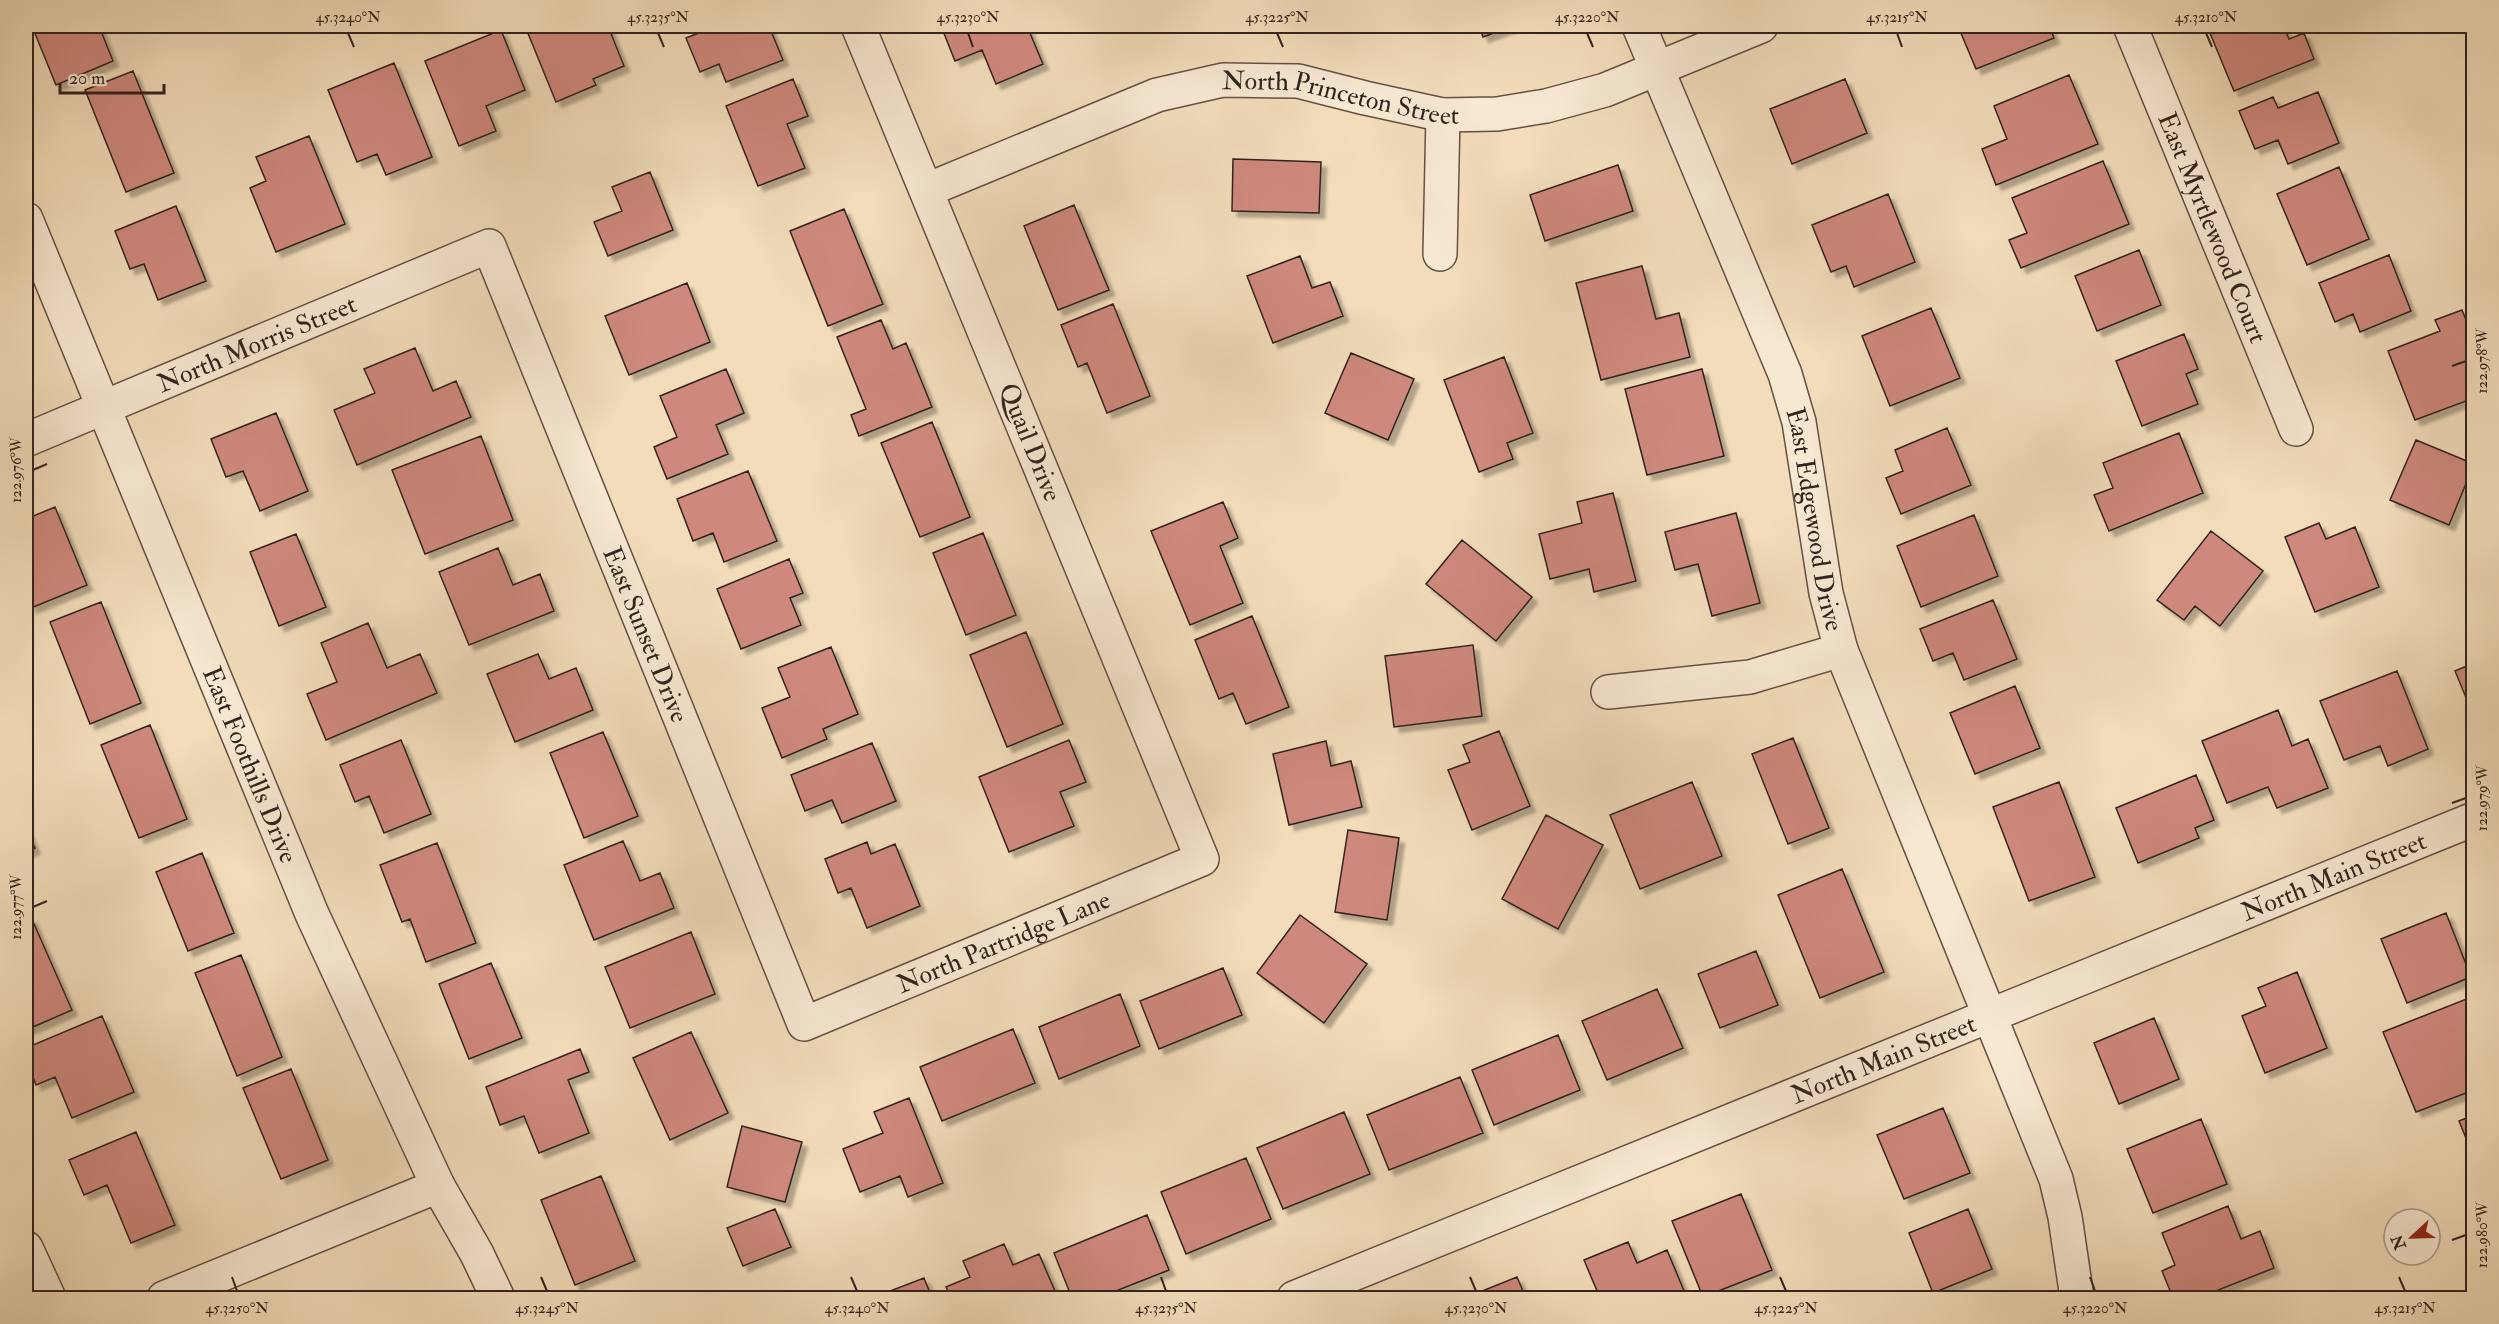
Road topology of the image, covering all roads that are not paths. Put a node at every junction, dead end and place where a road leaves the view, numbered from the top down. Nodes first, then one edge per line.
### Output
1 (858, 26) edge
2 (1639, 26) edge
3 (1761, 26) edge
4 (2130, 26) edge
5 (1657, 69) junction
6 (1443, 115) junction
7 (927, 190) junction
8 (26, 219) edge
9 (489, 246) joint
10 (1440, 254) dead end
11 (103, 406) junction
12 (2296, 429) dead end
13 (26, 440) edge
14 (1841, 650) junction
15 (1608, 692) dead end
16 (2474, 819) edge
17 (1202, 859) joint
18 (1991, 1016) junction
19 (804, 1024) joint
20 (438, 1186) junction
21 (26, 1248) edge
22 (1348, 1288) edge
23 (49, 1299) edge
24 (164, 1299) edge
25 (498, 1299) edge
26 (1294, 1299) edge
27 (2078, 1299) edge

1 - 7 street, Quail Drive
2 - 5 street, East Edgewood Drive
3 - 5 street, North Princeton Street
4 - 12 street, East Myrtlewood Court
5 - 6 street, North Princeton Street
5 - 14 street, East Edgewood Drive
6 - 7 street, North Princeton Street
6 - 10 street
7 - 17 street, Quail Drive
8 - 11 street, East Foothills Drive
9 - 11 street, North Morris Street
9 - 19 street, East Sunset Drive
11 - 13 street, North Morris Street
11 - 20 street, East Foothills Drive
14 - 15 street
14 - 18 street, East Edgewood Drive
16 - 18 street, North Main Street
17 - 19 street, North Partridge Lane
18 - 22 street, North Main Street
18 - 27 street, East Edgewood Drive
20 - 24 street
20 - 25 street, East Foothills Drive
21 - 23 street
22 - 26 street, North Main Street

